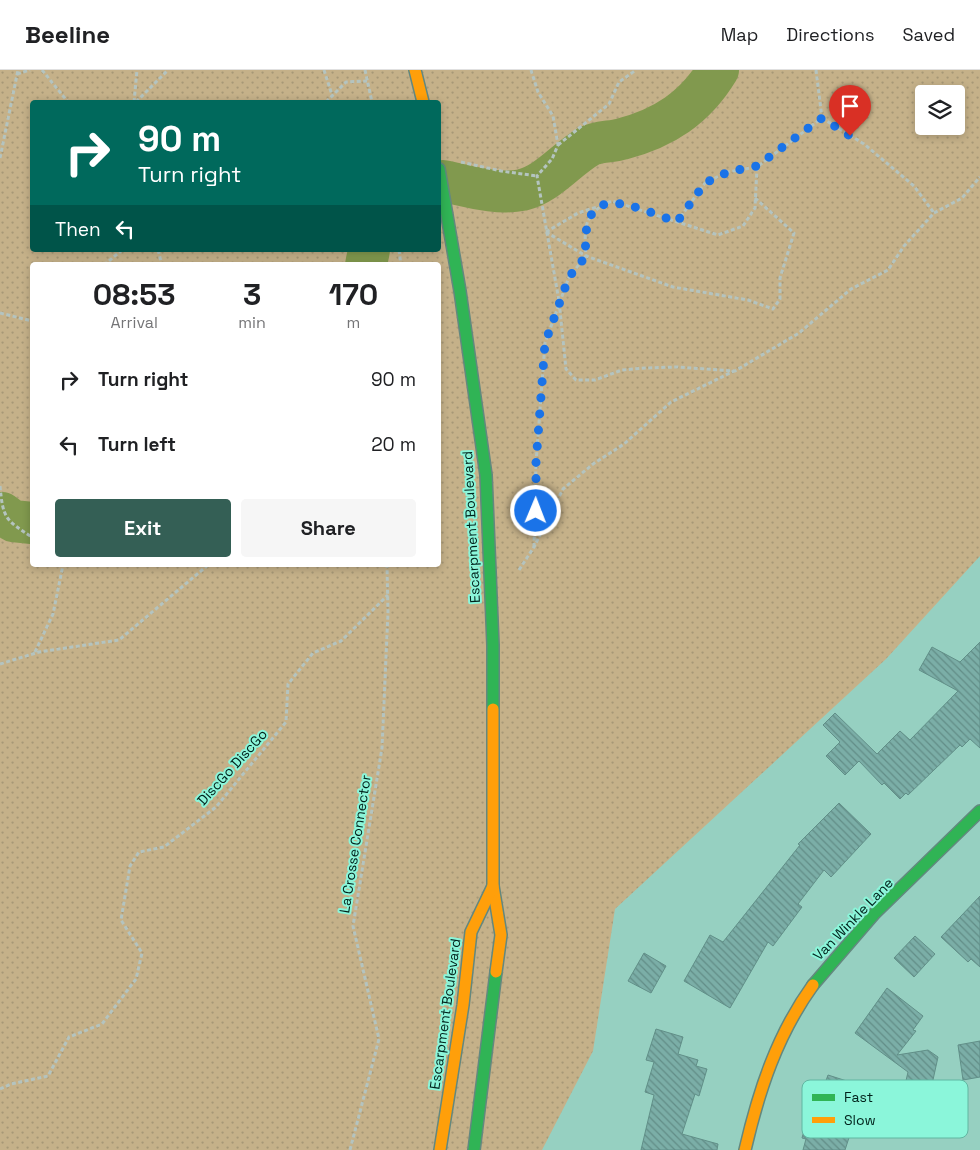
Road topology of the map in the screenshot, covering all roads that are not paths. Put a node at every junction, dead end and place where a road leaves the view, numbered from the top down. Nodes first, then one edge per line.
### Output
1 (415, 70) edge
2 (422, 100) edge
3 (441, 181) edge
4 (980, 811) edge
5 (493, 886) junction
6 (440, 1150) edge
7 (474, 1150) edge
8 (745, 1150) edge

1 - 2 main road
3 - 5 main road, Escarpment Boulevard
4 - 8 main road, Van Winkle Lane
5 - 6 main road, Escarpment Boulevard
5 - 7 main road, Escarpment Boulevard

